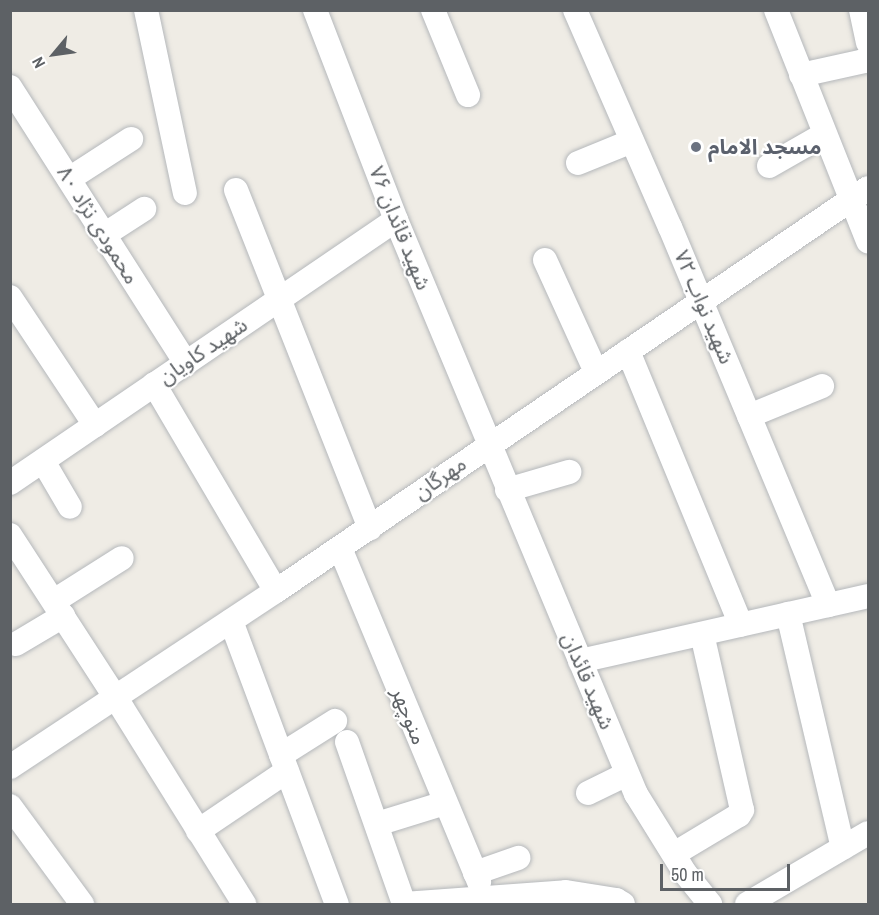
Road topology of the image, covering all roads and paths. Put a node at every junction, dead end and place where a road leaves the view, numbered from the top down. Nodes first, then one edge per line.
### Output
1 (146, 10) edge
2 (315, 10) edge
3 (433, 10) edge
4 (575, 10) edge
5 (776, 10) edge
6 (861, 10) edge
7 (868, 42) edge
8 (868, 57) edge
9 (801, 75) junction
10 (10, 87) edge
11 (468, 95) dead end
12 (825, 134) junction
13 (131, 139) dead end
14 (632, 141) junction
15 (578, 163) dead end
16 (769, 166) dead end
17 (69, 179) junction
18 (236, 190) dead end
19 (186, 193) dead end
20 (860, 194) edge
21 (144, 209) dead end
22 (396, 220) junction
23 (104, 236) junction
24 (868, 241) edge
25 (545, 260) dead end
26 (10, 297) edge
27 (280, 298) junction
28 (701, 302) junction
29 (628, 351) junction
30 (186, 363) junction
31 (596, 372) junction
32 (154, 384) junction
33 (822, 386) dead end
34 (749, 416) junction
35 (95, 425) junction
36 (488, 445) junction
37 (43, 461) junction
38 (569, 472) dead end
39 (10, 483) edge
40 (507, 490) junction
41 (70, 507) dead end
42 (370, 528) junction
43 (10, 535) edge
44 (340, 548) junction
45 (122, 558) dead end
46 (276, 591) junction
47 (868, 597) edge
48 (828, 605) junction
49 (58, 609) junction
50 (788, 614) junction
51 (231, 621) junction
52 (741, 625) junction
53 (702, 634) junction
54 (16, 644) dead end
55 (580, 661) junction
56 (116, 698) junction
57 (335, 721) dead end
58 (347, 742) dead end
59 (284, 763) junction
60 (10, 767) edge
61 (627, 774) junction
62 (588, 793) dead end
63 (445, 803) junction
64 (10, 806) edge
65 (376, 824) junction
66 (198, 831) junction
67 (868, 833) edge
68 (843, 848) junction
69 (674, 854) junction
70 (518, 858) dead end
71 (81, 904) edge
72 (244, 904) edge
73 (337, 904) edge
74 (404, 904) edge
75 (623, 904) edge
76 (710, 904) edge
77 (747, 904) edge

1 - 19 street
2 - 22 street, شهید قائدان ۷۶
3 - 11 street
4 - 14 street, شهید نواب ۷۲
5 - 9 street
6 - 7 street
8 - 9 street
9 - 12 street
10 - 17 street, محمودی نژاد ۸۰
12 - 16 street
12 - 20 street
13 - 17 street
14 - 15 street
14 - 28 street, شهید نواب ۷۲
17 - 23 street, محمودی نژاد ۸۰
18 - 27 street
20 - 24 street
20 - 28 street, مهرگان
21 - 23 street
22 - 27 street, شهید کاویان
22 - 36 street, شهید قائدان ۷۶
23 - 30 street, محمودی نژاد ۸۰
25 - 31 street
26 - 35 street
27 - 30 street, شهید کاویان
27 - 42 street
28 - 29 street, مهرگان
28 - 34 street, شهید نواب ۷۲
29 - 31 street, مهرگان
29 - 52 street
30 - 32 street, شهید کاویان
31 - 36 street, مهرگان
32 - 35 street, شهید کاویان
32 - 46 street
33 - 34 street
34 - 48 street, شهید نواب ۷۲
35 - 37 street, شهید کاویان
36 - 40 street, شهید قائدان
36 - 42 street, مهرگان
37 - 39 street, شهید کاویان
37 - 41 street
38 - 40 street
40 - 55 street, شهید قائدان
42 - 44 street, مهرگان
43 - 49 street
44 - 46 street, مهرگان
44 - 63 street, منوچهر
45 - 49 street
46 - 51 street, مهرگان
47 - 48 street
48 - 50 street
49 - 54 street
49 - 56 street
50 - 52 street
50 - 68 street
51 - 56 street, مهرگان
51 - 59 street
52 - 53 street
53 - 55 street
53 - 69 street
55 - 61 street, شهید قائدان
56 - 60 street, مهرگان
56 - 66 street
57 - 59 street
58 - 65 street
59 - 66 street
59 - 73 street
61 - 62 street
61 - 69 street, شهید قائدان
63 - 65 street
63 - 70 street, منوچهر
64 - 71 street
65 - 74 street
66 - 72 street
67 - 68 street
68 - 77 street
69 - 76 street, شهید قائدان
74 - 75 street

